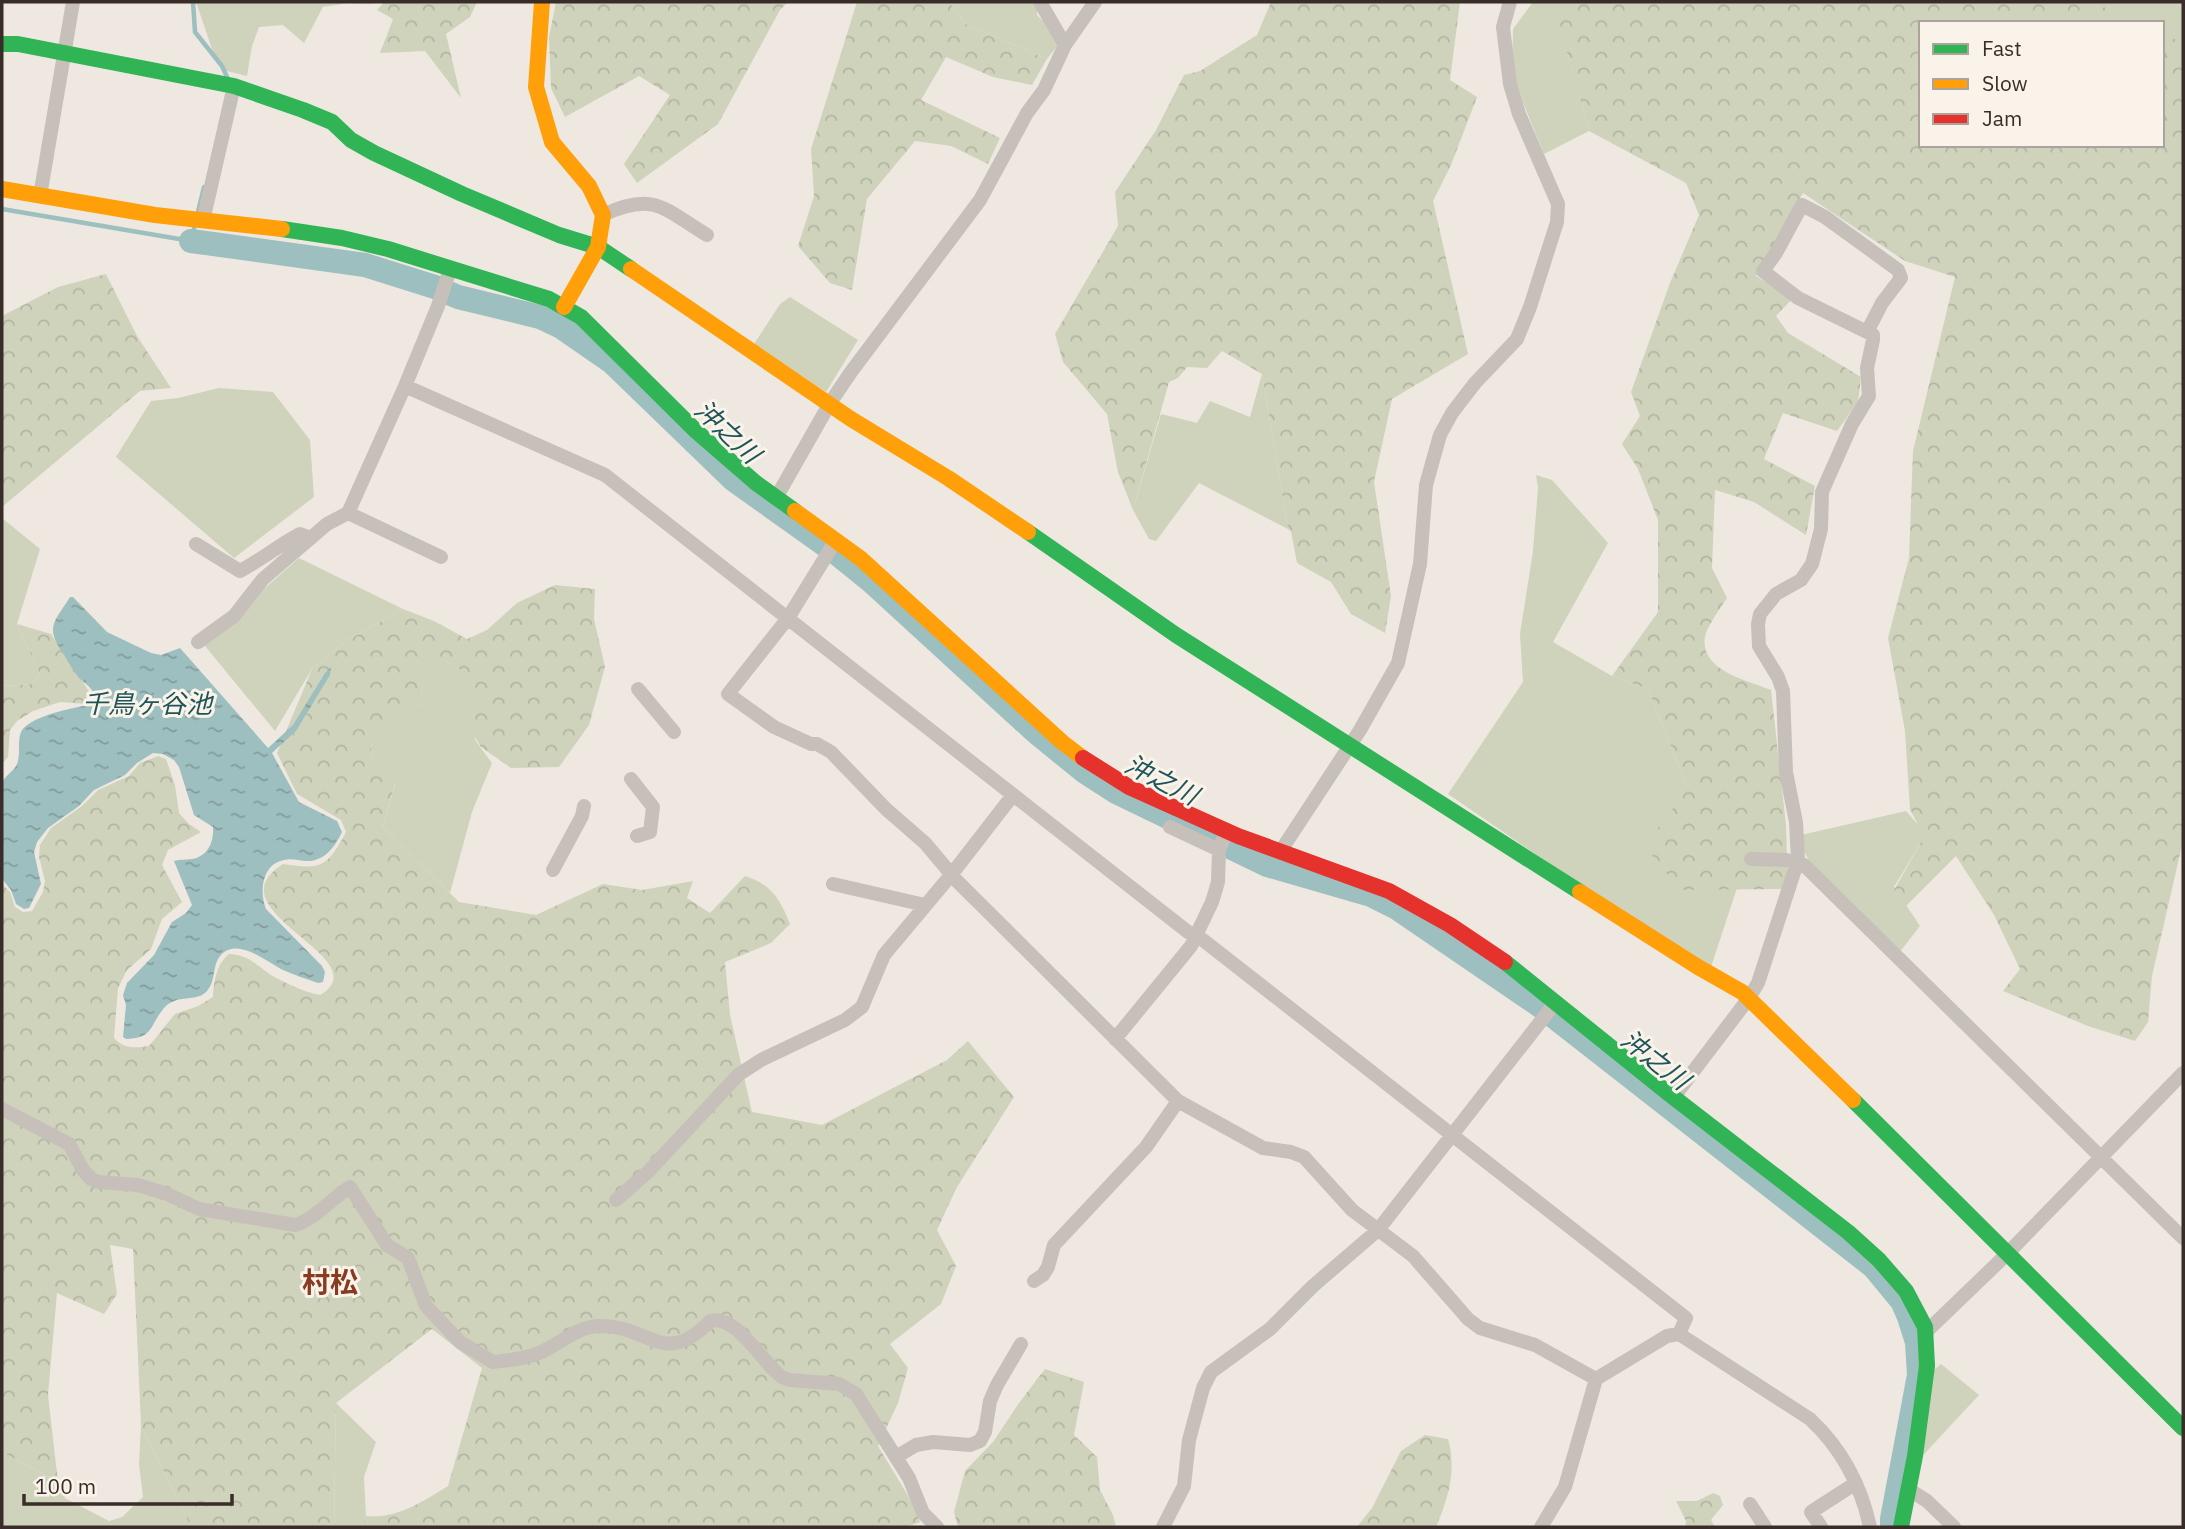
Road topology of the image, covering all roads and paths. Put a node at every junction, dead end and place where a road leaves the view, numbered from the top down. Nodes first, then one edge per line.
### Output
1 (73, 2) edge
2 (542, 2) edge
3 (1040, 2) edge
4 (1095, 2) edge
5 (1510, 2) edge
6 (2, 44) edge
7 (1065, 45) junction
8 (63, 55) junction
9 (234, 86) junction
10 (2, 189) edge
11 (40, 196) junction
12 (603, 215) junction
13 (202, 221) junction
14 (707, 235) dead end
15 (598, 247) junction
16 (450, 269) junction
17 (564, 307) junction
18 (1867, 332) junction
19 (405, 386) junction
20 (830, 404) junction
21 (776, 498) junction
22 (348, 513) junction
23 (311, 538) junction
24 (836, 540) junction
25 (196, 544) dead end
26 (441, 557) dead end
27 (788, 618) junction
28 (198, 642) dead end
29 (638, 689) dead end
30 (674, 732) dead end
31 (1350, 744) junction
32 (631, 779) dead end
33 (1013, 795) junction
34 (584, 806) dead end
35 (1170, 827) dead end
36 (1227, 831) junction
37 (637, 836) dead end
38 (1219, 850) junction
39 (1280, 852) junction
40 (1751, 859) dead end
41 (1797, 862) junction
42 (553, 870) dead end
43 (951, 875) junction
44 (833, 884) dead end
45 (925, 905) junction
46 (1195, 936) junction
47 (1749, 998) junction
48 (1555, 1003) junction
49 (1115, 1039) junction
50 (2183, 1073) edge
51 (1673, 1098) junction
52 (1178, 1101) junction
53 (2, 1109) edge
54 (1452, 1135) junction
55 (2102, 1157) junction
56 (616, 1200) dead end
57 (1378, 1230) junction
58 (2183, 1238) edge
59 (2008, 1253) junction
60 (1034, 1281) dead end
61 (1927, 1331) junction
62 (1679, 1334) junction
63 (1021, 1344) dead end
64 (1596, 1379) junction
65 (2183, 1428) edge
66 (896, 1457) junction
67 (1856, 1483) junction
68 (1908, 1489) junction
69 (1750, 1504) dead end
70 (937, 1527) edge
71 (1163, 1527) edge
72 (1541, 1527) edge
73 (1765, 1527) edge
74 (1821, 1527) edge
75 (1870, 1527) edge
76 (1901, 1527) edge
77 (1954, 1527) edge

1 - 8 street
2 - 12 street
3 - 7 street
4 - 7 street
5 - 31 street
6 - 8 street
7 - 20 street
8 - 9 street
8 - 11 street
9 - 13 street
9 - 15 street
10 - 11 street
11 - 13 street
12 - 14 street
12 - 15 street
13 - 16 street
15 - 17 street
15 - 20 street
16 - 17 street
16 - 19 street
17 - 21 street
18 - 18 street
18 - 41 street
19 - 22 street
19 - 27 street
20 - 21 street
20 - 31 street
21 - 24 street
22 - 23 street
22 - 26 street
23 - 25 street
23 - 28 street
24 - 27 street
24 - 36 street
27 - 33 street
27 - 43 street
29 - 30 street
31 - 39 street
31 - 47 street
32 - 37 street
33 - 43 street
33 - 46 street
34 - 42 street
35 - 38 street
36 - 38 street
36 - 39 street
38 - 46 street
39 - 48 street
40 - 41 street
41 - 47 street
41 - 55 street
43 - 45 street
43 - 49 street
44 - 45 street
45 - 56 street
46 - 49 street
46 - 54 street
47 - 51 street
47 - 59 street
48 - 51 street
48 - 54 street
49 - 52 street
50 - 55 street
51 - 61 street
52 - 57 street
52 - 60 street
53 - 66 street
54 - 57 street
54 - 62 street
55 - 58 street
55 - 59 street
57 - 64 street
57 - 71 street
59 - 61 street
59 - 65 street
61 - 68 street
62 - 64 street
62 - 67 street
63 - 66 street
64 - 72 street
66 - 70 street
67 - 74 street
67 - 75 street
68 - 76 street
68 - 77 street
69 - 73 street

